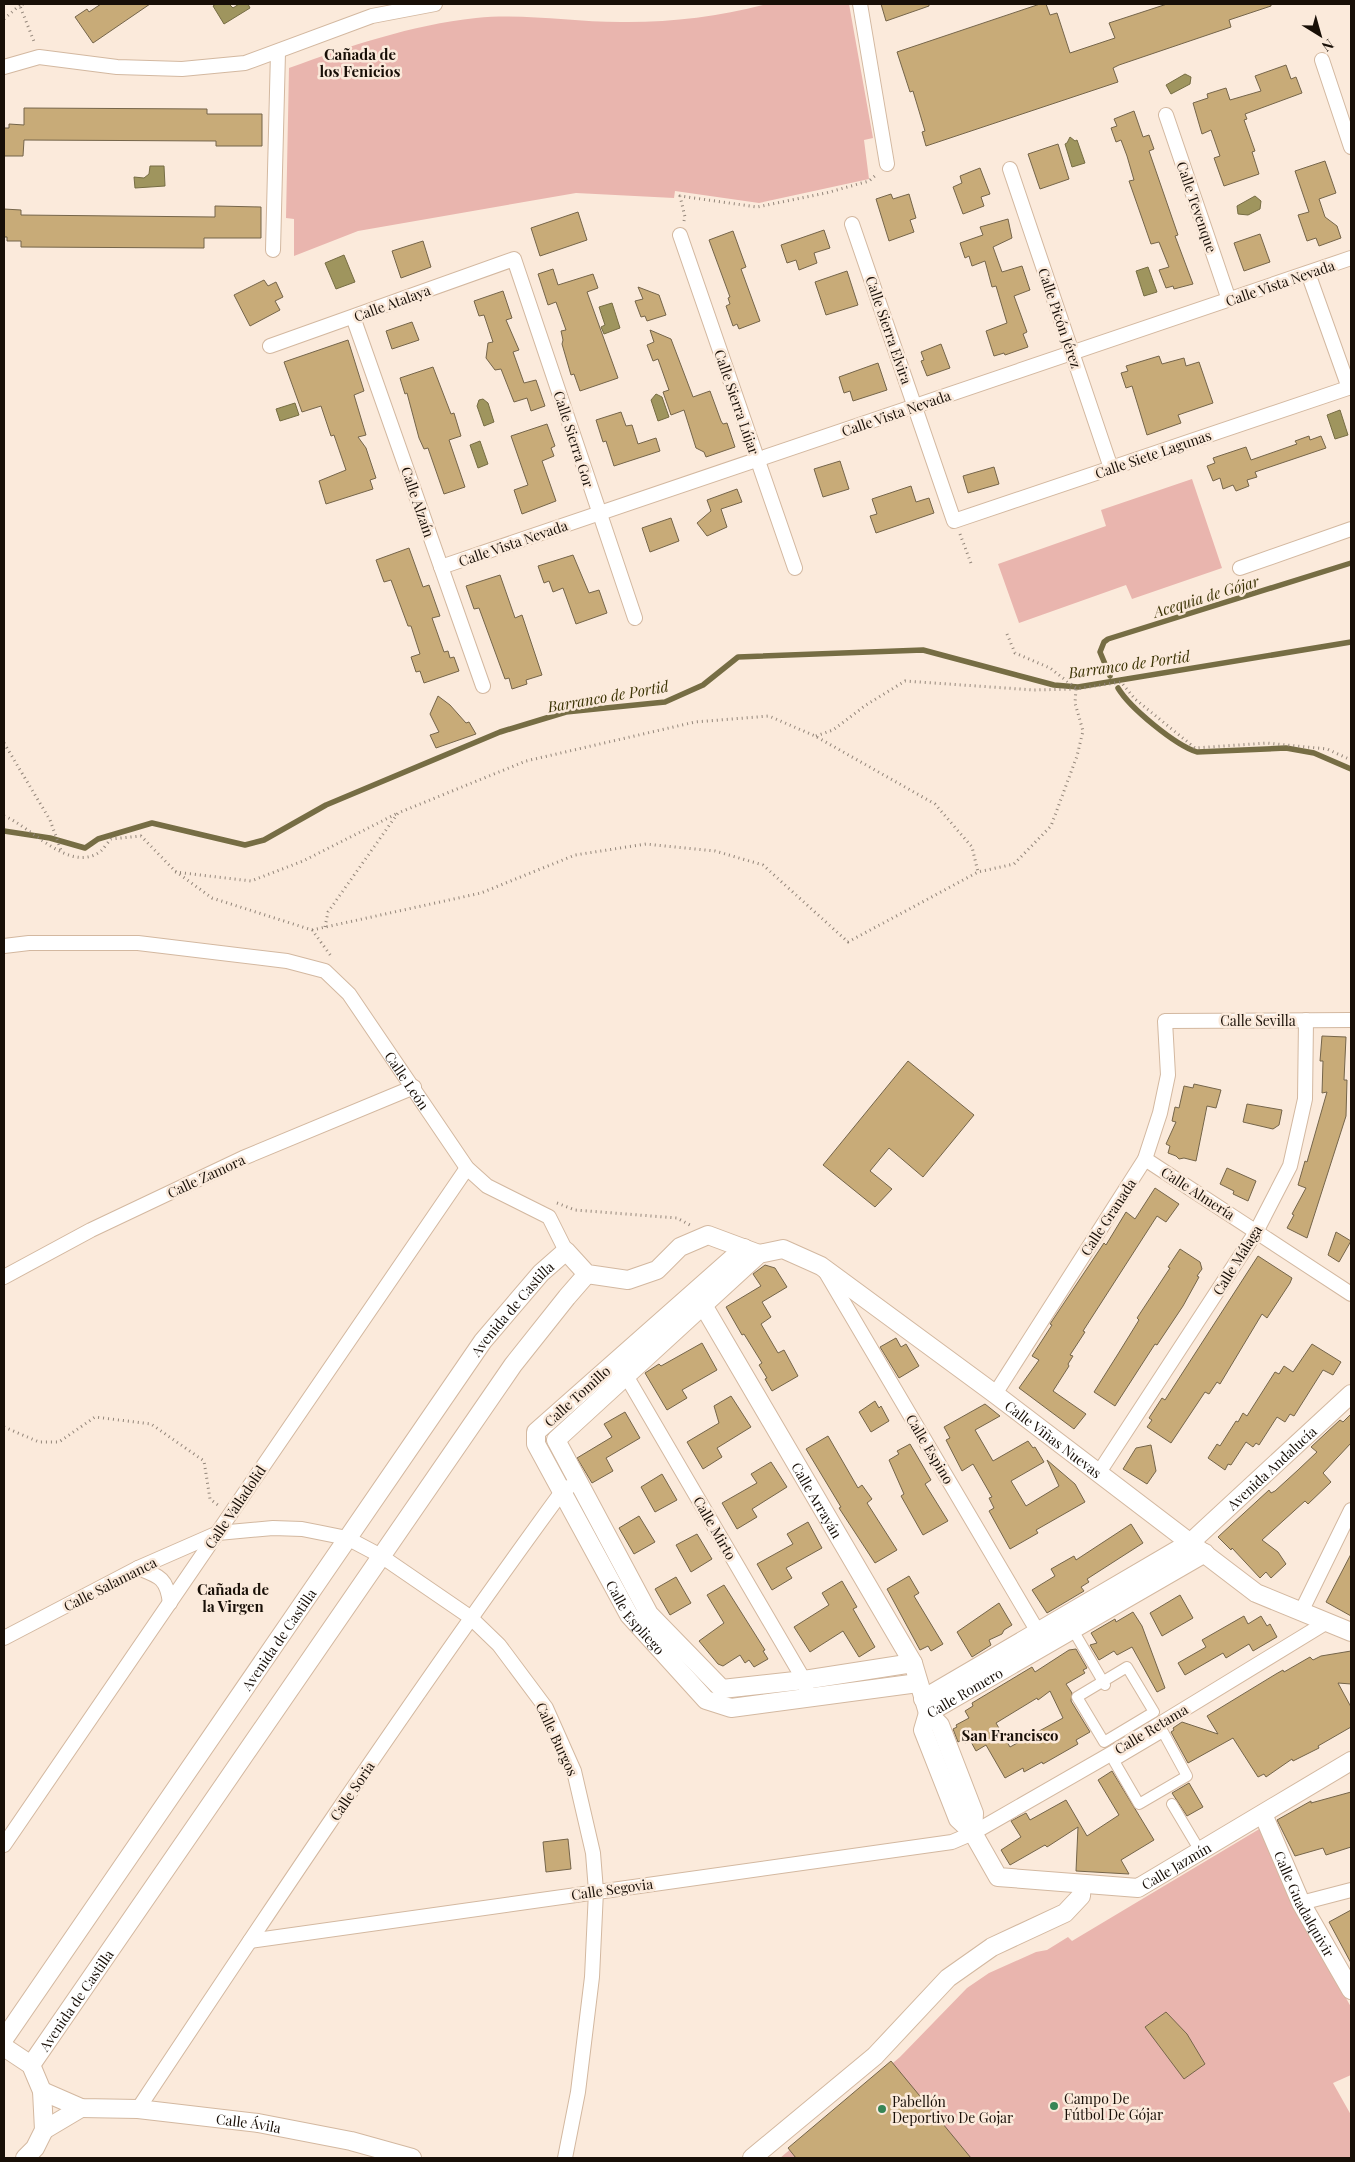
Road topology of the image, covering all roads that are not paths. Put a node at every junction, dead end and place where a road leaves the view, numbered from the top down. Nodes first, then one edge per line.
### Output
1 (435, 4) edge
2 (860, 4) edge
3 (278, 52) junction
4 (1322, 60) dead end
5 (4, 67) edge
6 (1166, 114) dead end
7 (1351, 147) edge
8 (887, 164) road end
9 (1010, 169) dead end
10 (852, 224) dead end
11 (680, 235) road end
12 (273, 250) dead end
13 (1351, 258) edge
14 (514, 260) joint
15 (1308, 273) junction
16 (1229, 300) junction
17 (353, 318) junction
18 (270, 346) dead end
19 (1072, 353) junction
20 (1350, 387) edge
21 (915, 406) junction
22 (757, 460) junction
23 (1111, 468) junction
24 (598, 514) junction
25 (954, 521) joint
26 (1351, 530) edge
27 (442, 567) junction
28 (795, 568) dead end
29 (1240, 568) dead end
30 (635, 618) dead end
31 (483, 686) dead end
32 (4, 946) edge
33 (1306, 1020) junction
34 (1351, 1020) edge
35 (1164, 1021) joint
36 (414, 1087) junction
37 (1145, 1158) junction
38 (467, 1168) junction
39 (1256, 1232) junction
40 (566, 1251) junction
41 (752, 1251) junction
42 (821, 1266) junction
43 (587, 1274) junction
44 (4, 1277) edge
45 (1351, 1293) edge
46 (699, 1298) junction
47 (617, 1360) junction
48 (626, 1375) junction
49 (995, 1394) junction
50 (1351, 1394) edge
51 (536, 1432) joint
52 (556, 1440) joint
53 (1098, 1474) junction
54 (576, 1482) junction
55 (561, 1492) junction
56 (1351, 1510) edge
57 (218, 1533) junction
58 (347, 1538) junction
59 (1198, 1548) junction
60 (381, 1556) junction
61 (138, 1568) junction
62 (170, 1603) junction
63 (1301, 1612) junction
64 (470, 1617) junction
65 (1328, 1622) junction
66 (1072, 1630) junction
67 (1038, 1632) junction
68 (1351, 1632) edge
69 (4, 1638) edge
70 (914, 1663) junction
71 (804, 1680) junction
72 (1104, 1683) junction
73 (808, 1698) junction
74 (923, 1698) junction
75 (1351, 1761) edge
76 (1187, 1776) joint
77 (1172, 1804) dead end
78 (1263, 1814) junction
79 (973, 1833) junction
80 (4, 1845) edge
81 (1200, 1851) junction
82 (1082, 1884) junction
83 (1351, 1890) edge
84 (596, 1891) junction
85 (1302, 1903) junction
86 (250, 1941) junction
87 (1351, 1990) edge
88 (4, 2039) edge
89 (4, 2047) edge
90 (31, 2065) junction
91 (42, 2091) junction
92 (81, 2108) junction
93 (138, 2109) junction
94 (44, 2130) junction
95 (25, 2158) edge
96 (412, 2158) edge
97 (565, 2158) edge
98 (752, 2158) edge

1 - 3 street
2 - 8 street
3 - 5 street
3 - 12 street
4 - 7 street
6 - 16 street, Calle Tevenque
9 - 19 street, Calle Picón Jérez
10 - 21 street, Calle Sierra Elvira
11 - 22 street, Calle Sierra Lújar
13 - 15 street, Calle Vista Nevada
14 - 17 street, Calle Atalaya
14 - 24 street, Calle Sierra Gor
15 - 16 street, Calle Vista Nevada
15 - 20 street
16 - 19 street, Calle Vista Nevada
17 - 18 street, Calle Atalaya
17 - 27 street, Calle Alzaín
19 - 21 street, Calle Vista Nevada
19 - 23 street, Calle Picón Jérez
20 - 23 street, Calle Siete Lagunas
21 - 22 street, Calle Vista Nevada
21 - 25 street, Calle Sierra Elvira
22 - 24 street, Calle Vista Nevada
22 - 28 street, Calle Sierra Lújar
23 - 25 street, Calle Siete Lagunas
24 - 27 street, Calle Vista Nevada
24 - 30 street, Calle Sierra Gor
26 - 29 street
27 - 31 street, Calle Alzaín
32 - 36 street, Calle León
33 - 34 street, Calle Sevilla
33 - 35 street, Calle Sevilla
33 - 39 street, Calle Málaga
35 - 37 street, Calle Granada
36 - 38 street, Calle León
36 - 44 street, Calle Zamora
37 - 39 street, Calle Almería
37 - 49 street, Calle Granada
38 - 40 street, Calle León
38 - 57 street, Calle Valladolid
39 - 45 street, Calle Almería
39 - 53 street, Calle Málaga
40 - 43 street, Calle León
40 - 58 street, Avenida de Castilla
41 - 42 street, Calle Viñas Nuevas
41 - 43 street
41 - 46 street, Calle Tomillo
42 - 49 street, Calle Viñas Nuevas
42 - 67 street, Calle Espino
43 - 60 street, Avenida de Castilla
46 - 47 street, Calle Tomillo
46 - 48 street, Calle Tomillo
46 - 70 street, Calle Arrayán
47 - 48 street, Calle Tomillo
47 - 51 street, Calle Tomillo
48 - 52 street, Calle Tomillo
48 - 71 street, Calle Mirto
49 - 53 street, Calle Viñas Nuevas
50 - 59 street, Avenida Andalucía
51 - 55 street, Calle Espliego
52 - 54 street, Calle Espliego
53 - 59 street, Calle Viñas Nuevas
54 - 55 street, Calle Soria
54 - 71 street, Calle Espliego
55 - 64 street, Calle Soria
55 - 73 street, Calle Espliego
56 - 63 street
57 - 58 street, Calle Burgos
57 - 61 street, Calle Salamanca
57 - 62 street, Calle Valladolid
58 - 60 street, Calle Burgos
58 - 88 street, Avenida de Castilla
59 - 63 street, Calle Viñas Nuevas
59 - 66 street, Calle Romero
59 - 67 street, Calle Romero
60 - 64 street, Calle Burgos
60 - 90 street, Avenida de Castilla
61 - 62 street
61 - 69 street, Calle Salamanca
62 - 80 street, Calle Valladolid
63 - 65 street, Calle Viñas Nuevas
64 - 84 street, Calle Burgos
64 - 86 street, Calle Soria
65 - 68 street, Calle Viñas Nuevas
65 - 79 street, Calle Retama
66 - 72 street
66 - 74 street, Calle Romero
67 - 74 street, Calle Romero
70 - 71 street, Calle Espliego
70 - 74 street, Calle Arrayán
71 - 73 street
72 - 72 street
73 - 74 street, Calle Espliego
74 - 79 street, Calle Jazmín
75 - 78 street, Calle Jazmín
76 - 76 street
77 - 81 street
78 - 81 street, Calle Jazmín
78 - 85 street, Calle Guadalquivir
79 - 82 street, Calle Jazmín
79 - 84 street, Calle Segovia
81 - 82 street, Calle Jazmín
82 - 98 street
83 - 85 street
84 - 86 street, Calle Segovia
84 - 97 street, Calle Burgos
85 - 87 street, Calle Guadalquivir
86 - 93 street, Calle Soria
89 - 90 street
90 - 91 street
91 - 92 street, Calle Ávila
91 - 94 street
92 - 93 street, Calle Ávila
92 - 94 street
93 - 96 street, Calle Ávila
94 - 95 street

